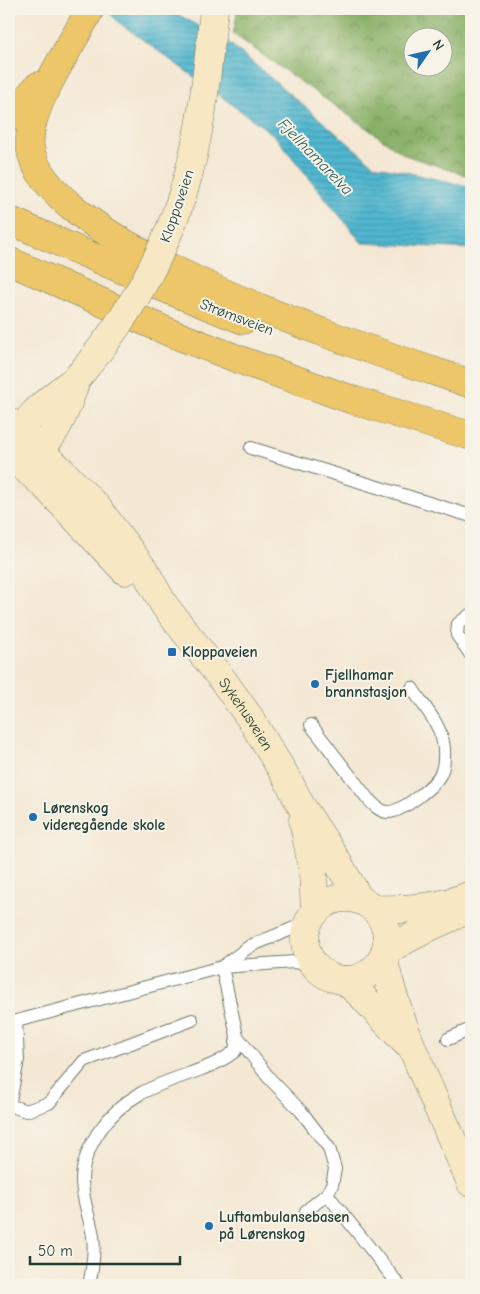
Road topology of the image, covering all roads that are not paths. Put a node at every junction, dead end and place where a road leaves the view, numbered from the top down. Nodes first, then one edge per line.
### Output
1 (90, 9) edge
2 (214, 9) edge
3 (59, 63) junction
4 (9, 118) edge
5 (9, 220) edge
6 (9, 261) edge
7 (171, 333) junction
8 (471, 384) edge
9 (471, 398) edge
10 (471, 436) edge
11 (19, 443) edge
12 (251, 448) dead end
13 (471, 453) edge
14 (471, 516) edge
15 (471, 614) edge
16 (471, 655) edge
17 (412, 688) dead end
18 (311, 725) dead end
19 (300, 804) junction
20 (471, 895) edge
21 (367, 904) junction
22 (471, 909) edge
23 (312, 917) junction
24 (384, 954) junction
25 (315, 965) junction
26 (222, 967) junction
27 (344, 980) junction
28 (192, 1020) dead end
29 (12, 1022) edge
30 (471, 1030) edge
31 (237, 1036) junction
32 (448, 1039) dead end
33 (411, 1048) junction
34 (9, 1106) edge
35 (471, 1183) edge
36 (327, 1194) junction
37 (306, 1211) dead end
38 (89, 1285) edge
39 (400, 1285) edge

1 - 3 highway
2 - 11 main road, Kloppaveien, bridge
3 - 4 highway
3 - 8 highway
5 - 9 highway, Strømsveien
6 - 7 highway
7 - 10 highway
7 - 13 highway
11 - 19 main road, Sykehusveien
12 - 14 lane
15 - 16 lane
17 - 18 lane
19 - 21 main road, Sykehusveien
19 - 23 main road, Sykehusveien
20 - 21 main road
21 - 23 main road
21 - 24 main road
22 - 24 main road
23 - 25 main road
23 - 26 lane
24 - 27 main road
24 - 33 main road
25 - 26 lane
25 - 27 main road
26 - 29 lane
26 - 31 lane
27 - 33 main road
28 - 34 lane
29 - 34 lane
30 - 32 lane
31 - 36 lane
31 - 38 lane
33 - 35 main road
36 - 37 lane
36 - 39 lane

